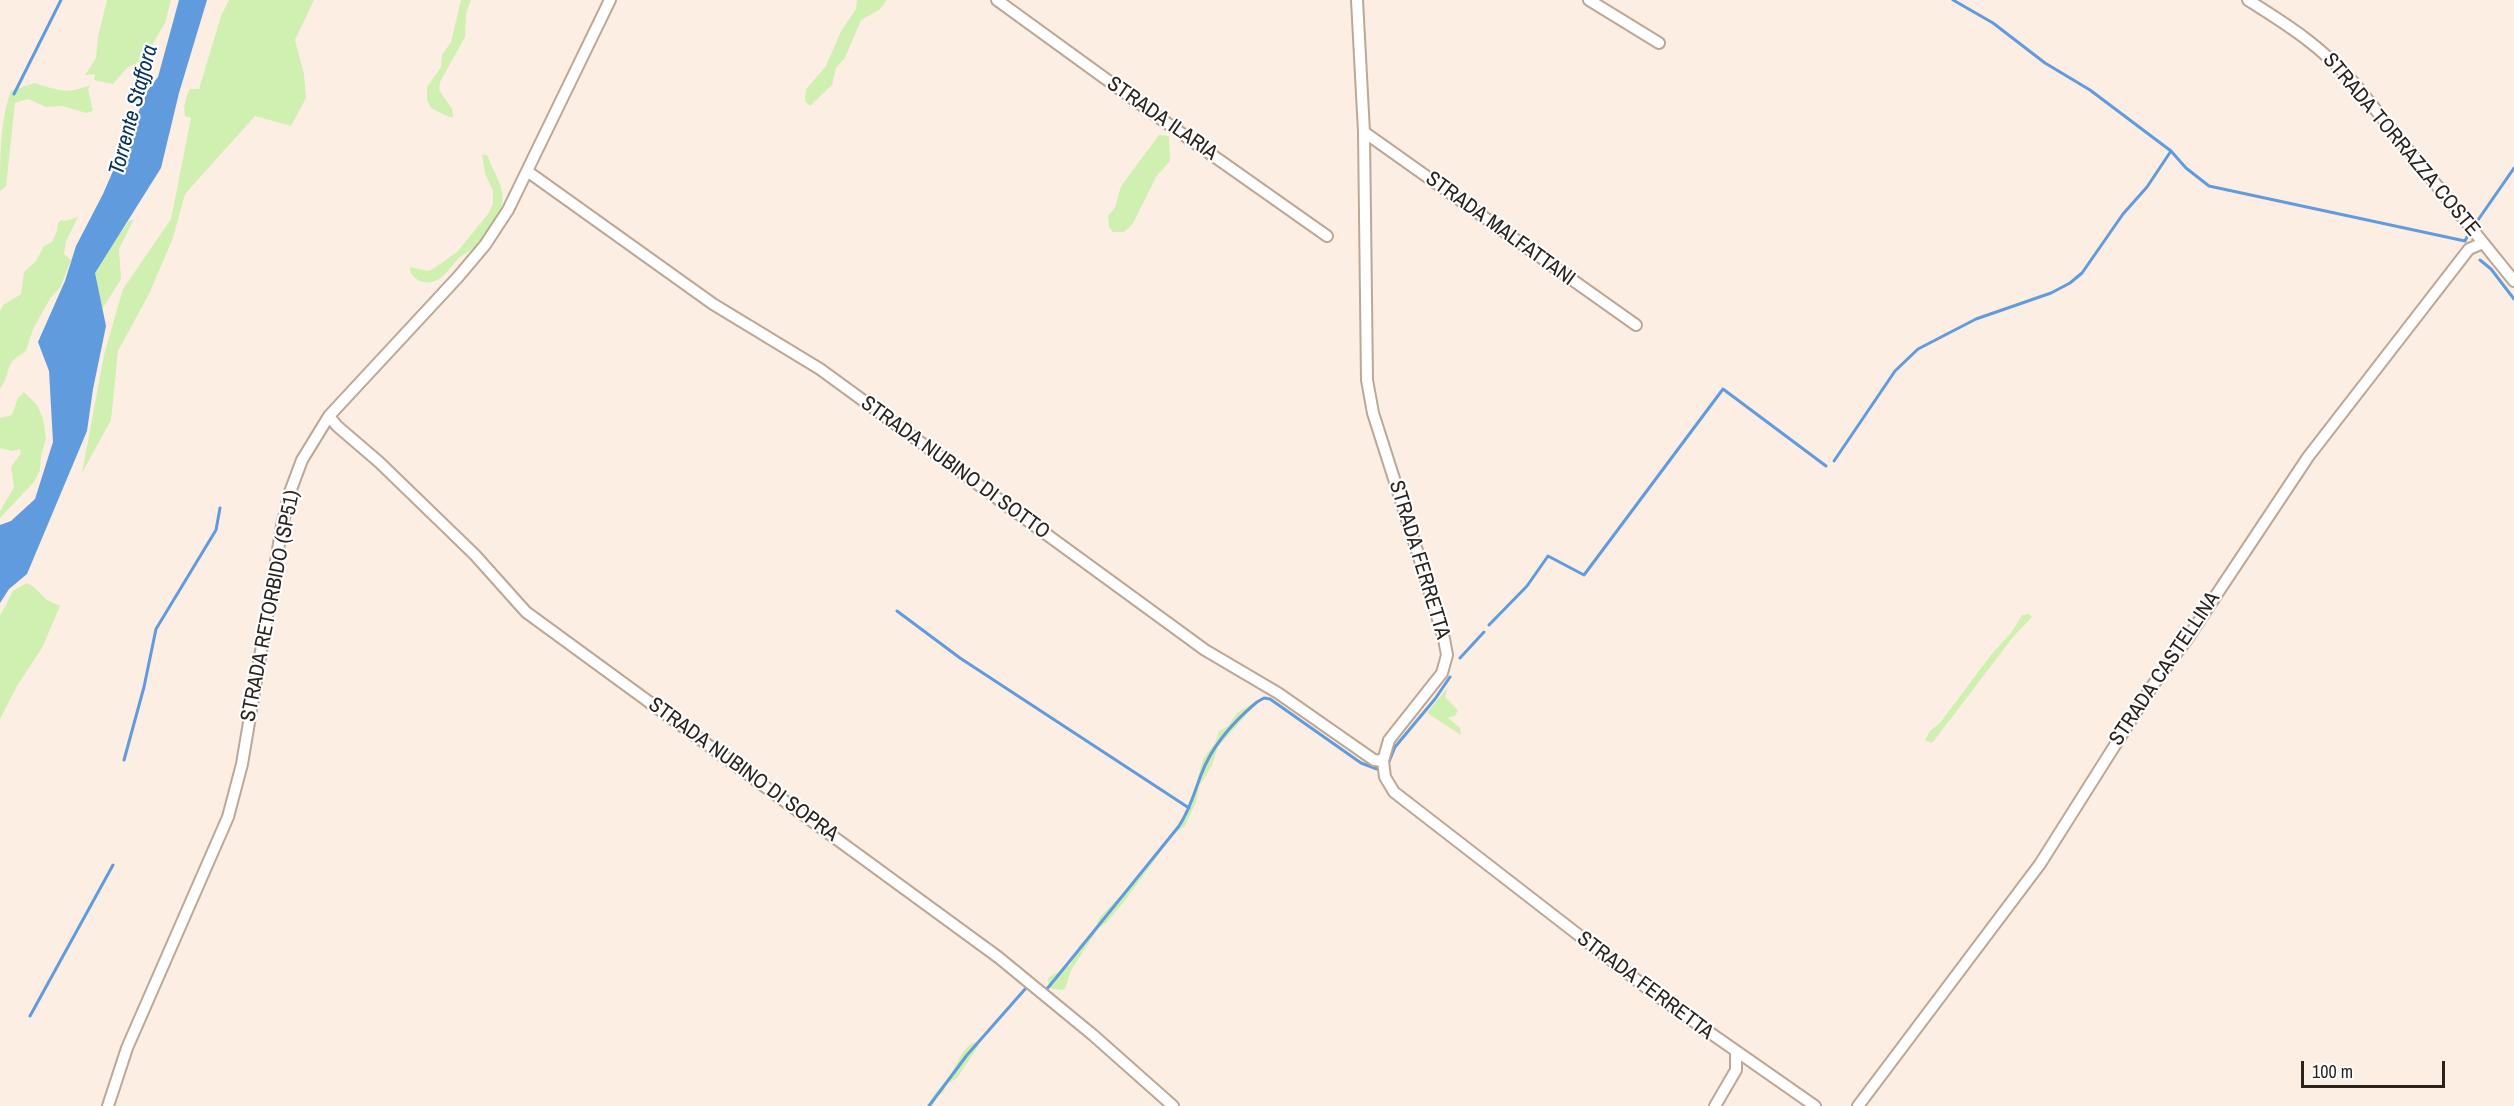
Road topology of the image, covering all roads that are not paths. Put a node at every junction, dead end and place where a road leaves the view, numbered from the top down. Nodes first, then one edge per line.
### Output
1 (610, 0) edge
2 (997, 0) edge
3 (1357, 0) edge
4 (1589, 0) edge
5 (2248, 0) edge
6 (1659, 43) dead end
7 (1364, 132) junction
8 (527, 171) junction
9 (1328, 236) dead end
10 (2483, 243) junction
11 (2514, 281) edge
12 (1636, 325) dead end
13 (329, 416) junction
14 (1383, 761) junction
15 (1736, 1053) junction
16 (1756, 1065) junction
17 (1736, 1070) junction
18 (108, 1106) edge
19 (1173, 1106) edge
20 (1715, 1106) edge
21 (1815, 1106) edge
22 (1858, 1106) edge

1 - 8 street, STRADA RETORBIDO (SP51)
2 - 9 street, STRADA ILARIA
3 - 7 street, STRADA FERRETTA
4 - 6 street
5 - 10 street, STRADA TORRAZZA COSTE
7 - 12 street, STRADA MALFATTANI
7 - 14 street, STRADA FERRETTA
8 - 13 street, STRADA RETORBIDO (SP51)
8 - 14 street, STRADA NUBINO DI SOTTO
10 - 11 street, STRADA TORRAZZA COSTE
10 - 22 street, STRADA CASTELLINA
13 - 18 street, STRADA RETORBIDO (SP51)
13 - 19 street, STRADA NUBINO DI SOPRA
14 - 15 street, STRADA FERRETTA
15 - 16 street
15 - 17 street, STRADA FERRETTA
16 - 17 street
16 - 21 street
17 - 20 street

